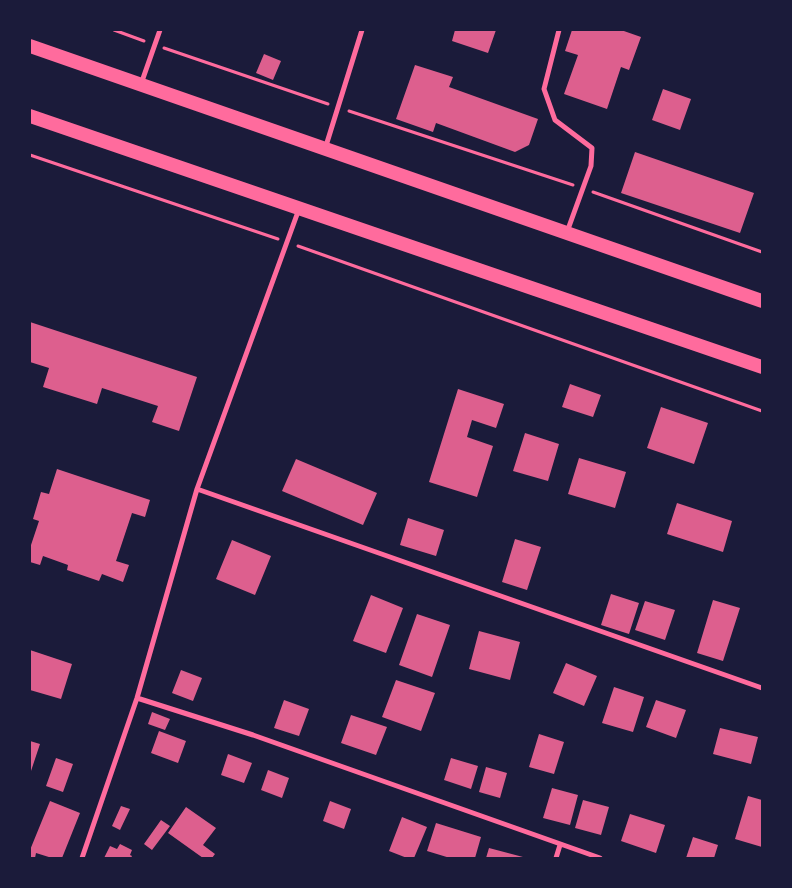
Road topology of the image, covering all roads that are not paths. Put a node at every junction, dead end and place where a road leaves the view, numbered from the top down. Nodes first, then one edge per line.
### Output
1 (160, 30) edge
2 (362, 30) edge
3 (559, 30) edge
4 (30, 46) edge
5 (141, 84) junction
6 (30, 116) edge
7 (325, 149) junction
8 (300, 208) junction
9 (567, 233) junction
10 (762, 301) edge
11 (762, 367) edge
12 (197, 489) junction
13 (762, 688) edge
14 (137, 698) junction
15 (560, 845) junction
16 (82, 858) edge
17 (556, 858) edge
18 (600, 858) edge

1 - 5 street
2 - 7 street
3 - 9 street
4 - 5 highway
5 - 7 highway
6 - 8 highway
7 - 9 highway
8 - 11 highway
8 - 12 street
9 - 10 highway
12 - 13 street
12 - 14 street
14 - 15 street
14 - 16 street
15 - 17 street
15 - 18 street

